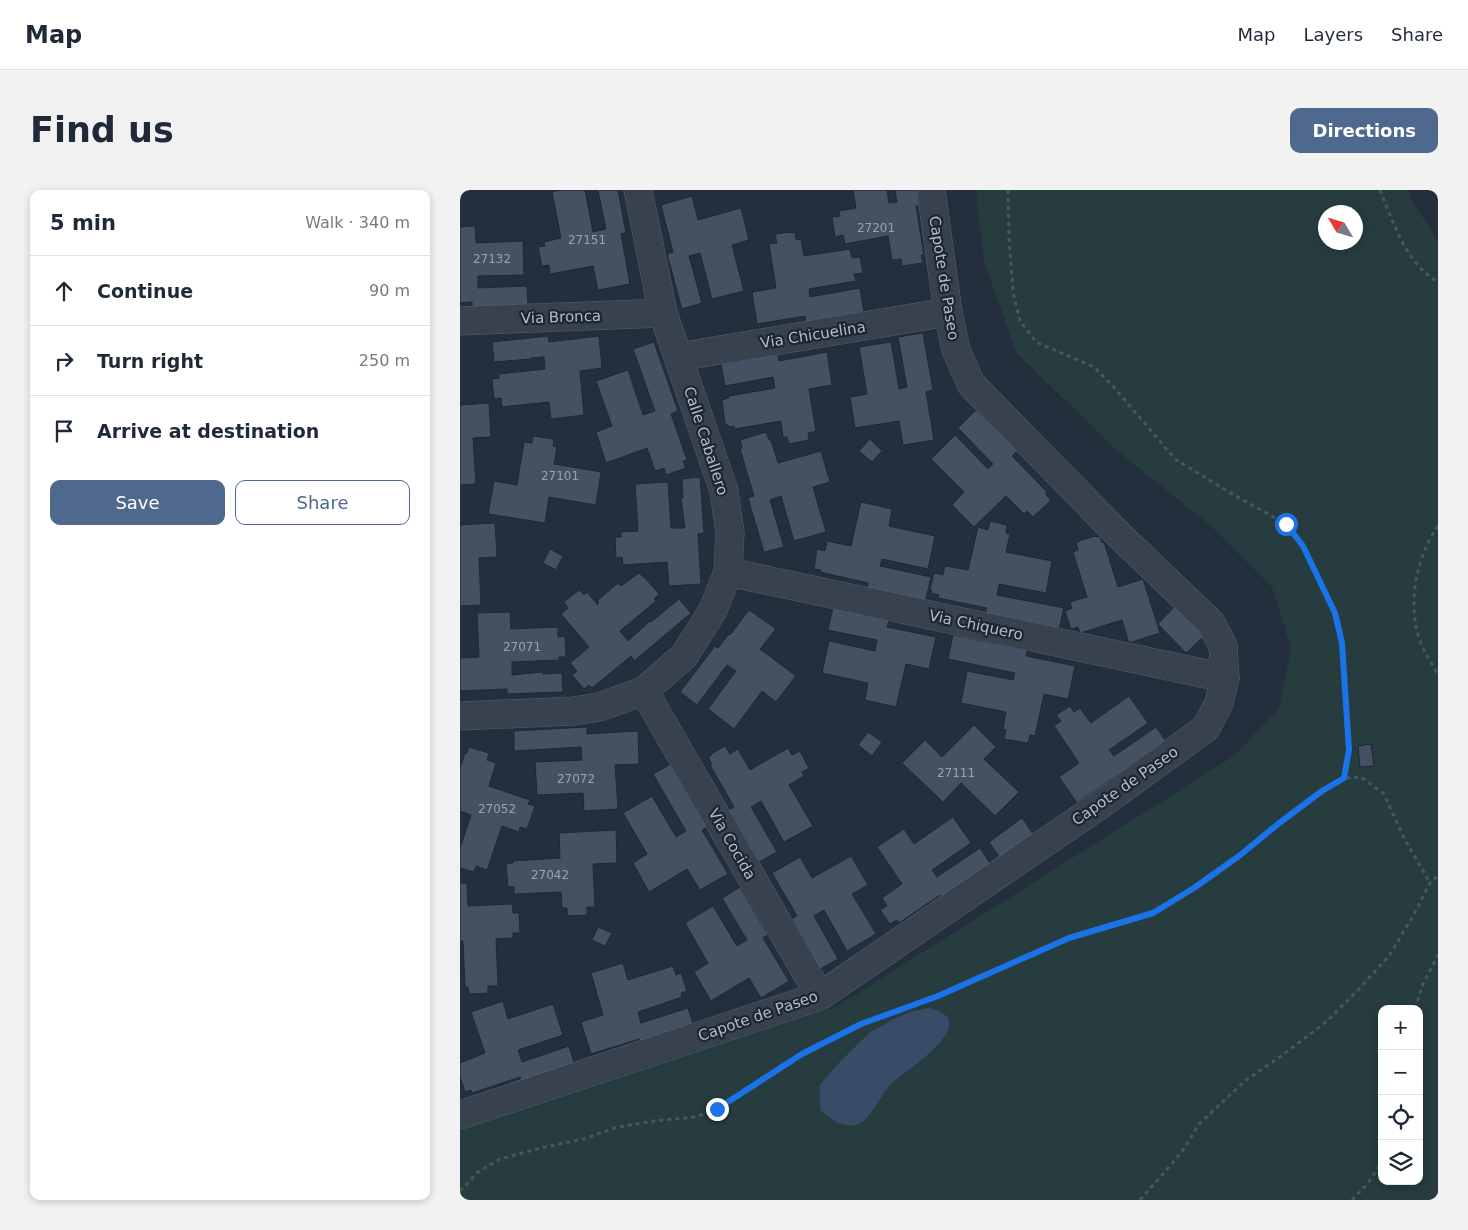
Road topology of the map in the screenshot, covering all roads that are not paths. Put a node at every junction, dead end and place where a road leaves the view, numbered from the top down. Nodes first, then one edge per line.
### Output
1 (638, 190) edge
2 (931, 190) edge
3 (948, 312) junction
4 (663, 313) junction
5 (460, 321) edge
6 (678, 357) junction
7 (728, 572) junction
8 (1225, 678) junction
9 (644, 691) junction
10 (460, 716) edge
11 (820, 996) junction
12 (460, 1115) edge

1 - 4 street, Calle Caballero
2 - 3 street, Capote de Paseo
3 - 6 street, Via Chicuelina
3 - 8 street, Capote de Paseo
4 - 5 street, Via Bronca
4 - 6 street, Calle Caballero
6 - 7 street, Calle Caballero
7 - 8 street, Via Chiquero
7 - 9 street, Calle Caballero
8 - 11 street, Capote de Paseo
9 - 10 street, Calle Caballero
9 - 11 street, Via Cocida
11 - 12 street, Capote de Paseo

